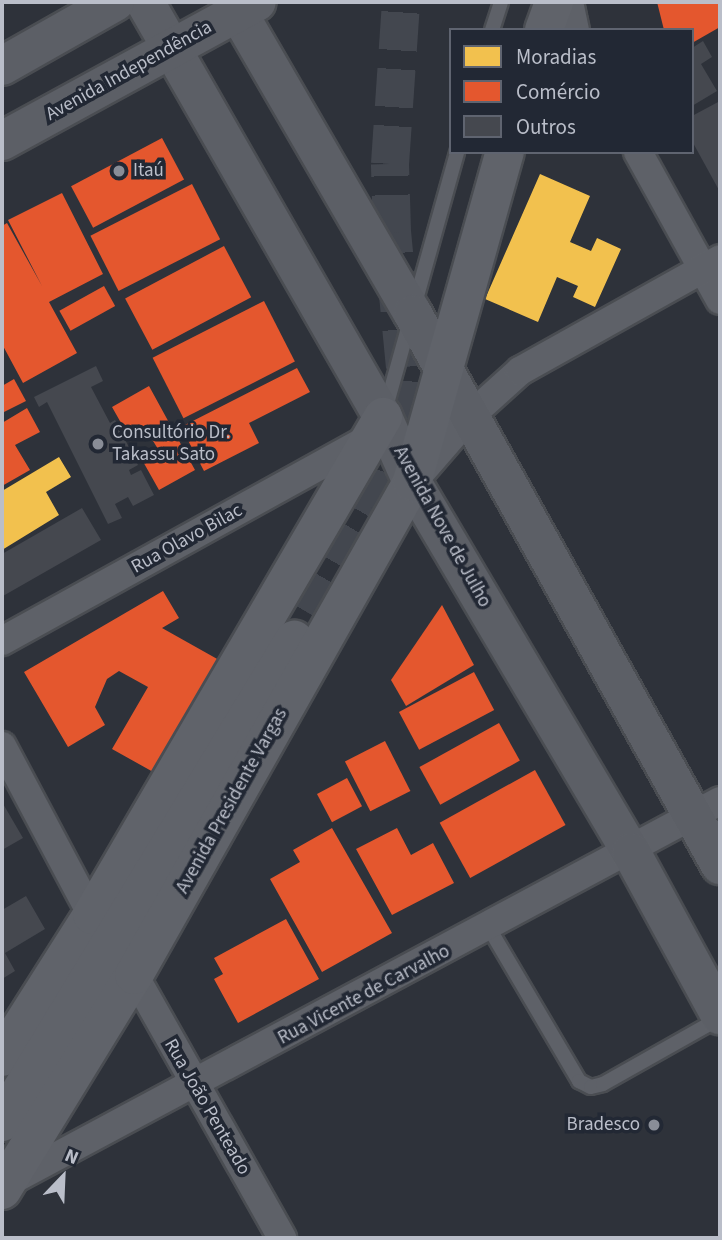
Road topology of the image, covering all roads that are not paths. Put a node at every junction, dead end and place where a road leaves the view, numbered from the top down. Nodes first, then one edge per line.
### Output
1 (115, 2) edge
2 (145, 2) edge
3 (501, 2) edge
4 (554, 2) edge
5 (569, 2) edge
6 (242, 5) edge
7 (493, 28) edge
8 (545, 28) edge
9 (575, 28) edge
10 (169, 47) junction
11 (2, 66) edge
12 (2, 141) edge
13 (456, 154) edge
14 (504, 154) edge
15 (639, 154) edge
16 (711, 264) edge
17 (720, 300) edge
18 (413, 314) junction
19 (443, 369) junction
20 (468, 418) junction
21 (378, 427) junction
22 (412, 482) junction
23 (310, 614) tunnel mouth
24 (2, 641) edge
25 (2, 746) edge
26 (706, 809) edge
27 (631, 852) junction
28 (720, 865) edge
29 (92, 915) junction
30 (489, 928) junction
31 (134, 975) junction
32 (720, 1017) edge
33 (2, 1057) edge
34 (194, 1087) junction
35 (2, 1122) edge
36 (3, 1187) edge
37 (282, 1238) edge

1 - 11 main road
2 - 10 main road, Avenida Nove de Julho
3 - 7 lane
4 - 8 main road
5 - 9 street
6 - 10 main road, Avenida Independência
6 - 18 main road
10 - 12 main road, Avenida Independência
10 - 21 main road, Avenida Nove de Julho
13 - 18 lane
14 - 19 main road
15 - 16 street
16 - 17 street
16 - 20 street
18 - 19 main road
18 - 21 lane
19 - 20 main road
19 - 22 main road
20 - 22 street, Avenida Presidente Vargas
20 - 26 main road
21 - 22 main road, Avenida Nove de Julho
21 - 24 street, Rua Olavo Bilac
21 - 29 main road
22 - 27 main road, Avenida Nove de Julho
22 - 31 main road, Avenida Presidente Vargas
23 - 35 main road
25 - 29 street
26 - 27 street, Rua Vicente de Carvalho
26 - 28 main road
27 - 30 street, Rua Vicente de Carvalho
27 - 32 main road, Avenida Nove de Julho
29 - 33 main road
30 - 32 lane
30 - 34 street, Rua Vicente de Carvalho
31 - 34 street, Rua João Penteado
31 - 36 main road, Avenida Presidente Vargas
34 - 36 street, Rua Vicente de Carvalho
34 - 37 street, Rua João Penteado

